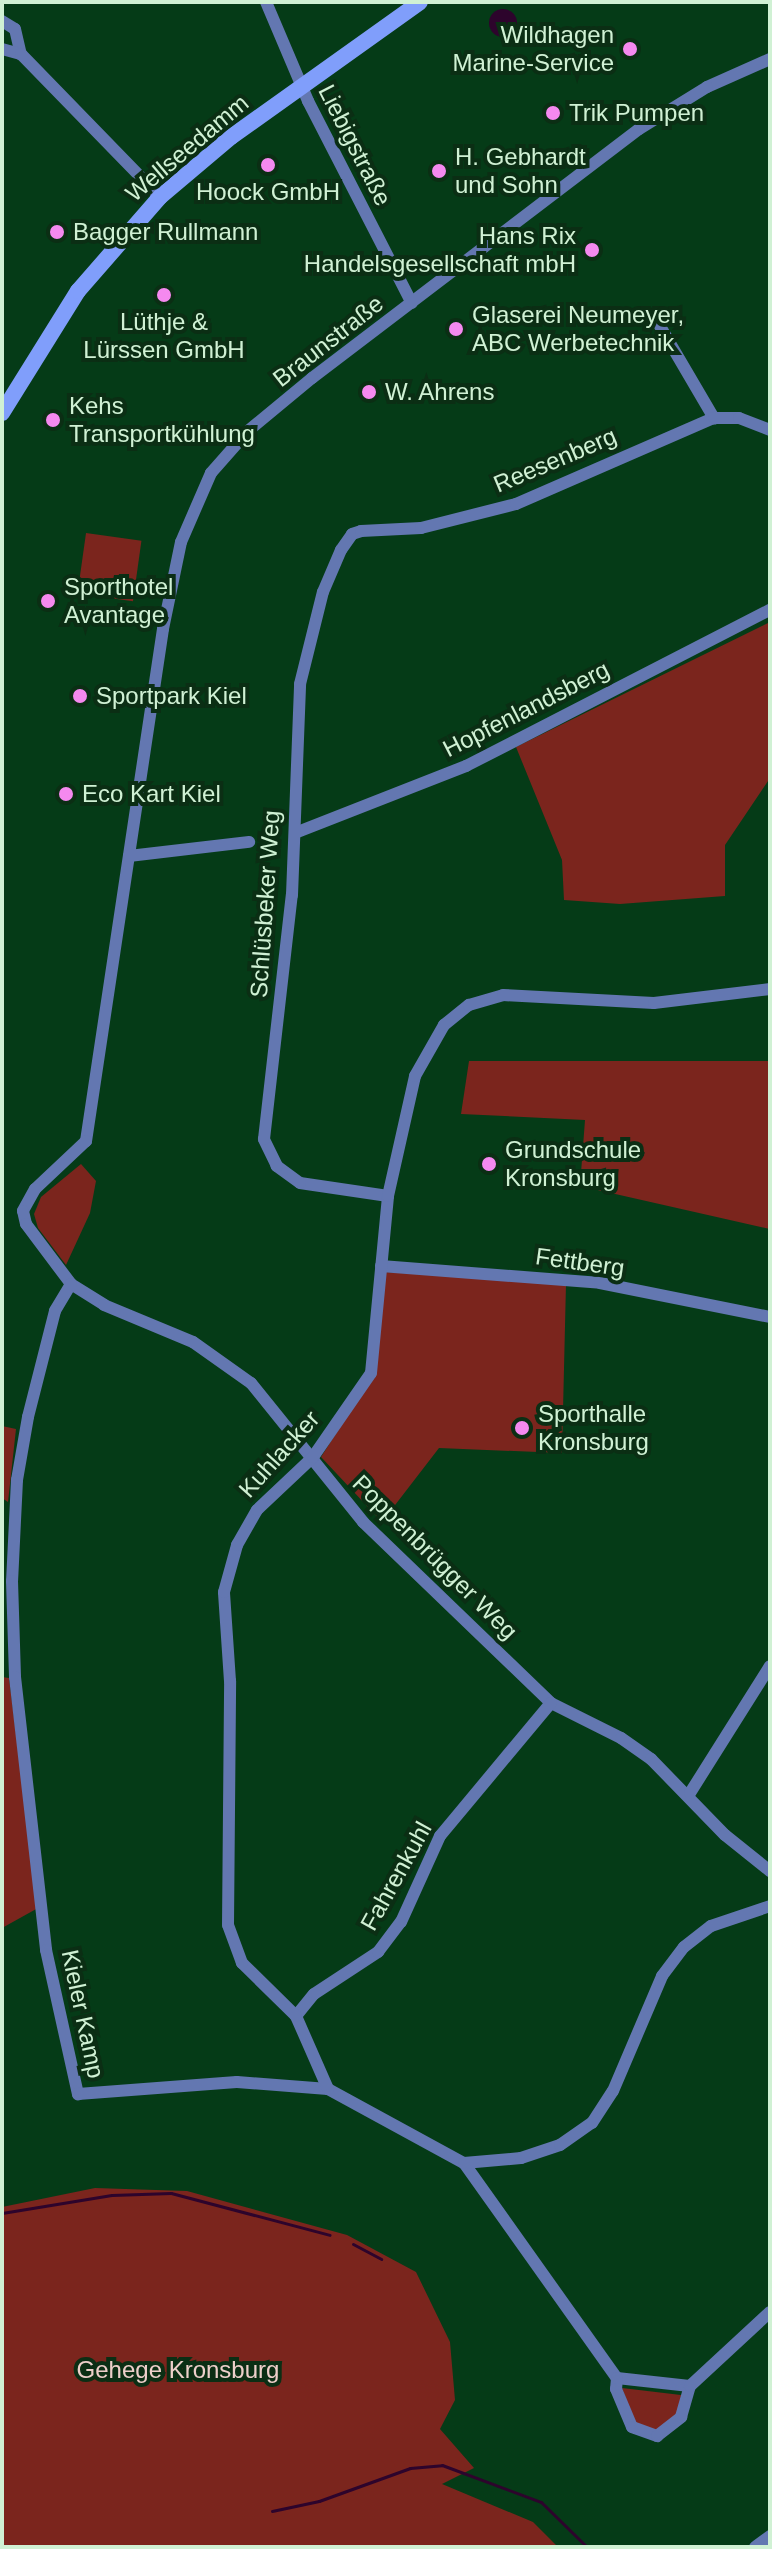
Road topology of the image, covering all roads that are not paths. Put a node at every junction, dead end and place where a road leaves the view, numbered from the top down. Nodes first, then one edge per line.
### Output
1 (266, 2) edge
2 (420, 2) edge
3 (2, 21) edge
4 (2, 49) edge
5 (21, 54) junction
6 (770, 59) edge
7 (301, 85) junction
8 (160, 197) junction
9 (412, 303) junction
10 (657, 321) dead end
11 (2, 413) edge
12 (714, 418) junction
13 (770, 430) edge
14 (352, 534) joint
15 (770, 610) edge
16 (295, 833) junction
17 (249, 842) dead end
18 (129, 856) junction
19 (770, 989) edge
20 (388, 1196) junction
21 (27, 1200) joint
22 (381, 1266) junction
23 (71, 1284) junction
24 (770, 1317) edge
25 (313, 1457) junction
26 (770, 1666) edge
27 (551, 1703) junction
28 (690, 1793) junction
29 (770, 1871) edge
30 (770, 1906) edge
31 (296, 2016) junction
32 (328, 2089) junction
33 (464, 2163) junction
34 (770, 2312) edge
35 (617, 2378) junction
36 (690, 2386) junction
37 (770, 2536) edge
38 (755, 2547) edge

1 - 7 street, Liebigstraße
2 - 7 main road, Wellseedamm
3 - 5 street
4 - 5 street
5 - 8 street
6 - 9 street, Braunstraße
7 - 8 main road, Wellseedamm
7 - 9 street, Liebigstraße
8 - 11 main road, Wellseedamm
9 - 18 street, Braunstraße
10 - 12 street
12 - 13 street
12 - 14 street, Reesenberg
14 - 16 street, Schlüsbeker Weg
15 - 16 street, Hopfenlandsberg
16 - 20 street, Schlüsbeker Weg
17 - 18 street
18 - 21 street, Braunstraße
19 - 20 street, Kuhlacker
20 - 22 street, Kuhlacker
21 - 23 street, Poppenbrügger Weg
22 - 24 street, Fettberg
22 - 25 street, Kuhlacker
23 - 25 street, Poppenbrügger Weg
23 - 32 street, Kieler Kamp
25 - 27 street, Poppenbrügger Weg
25 - 31 street, Kuhlacker
26 - 28 street
27 - 28 street, Poppenbrügger Weg
27 - 31 street, Fahrenkuhl
28 - 29 street, Poppenbrügger Weg
30 - 33 street
31 - 32 street, Kuhlacker
32 - 33 street, Kieler Kamp
33 - 35 street, Kieler Kamp
34 - 36 street, Kieler Kamp
35 - 36 street
35 - 36 street, Kieler Kamp
37 - 38 street

